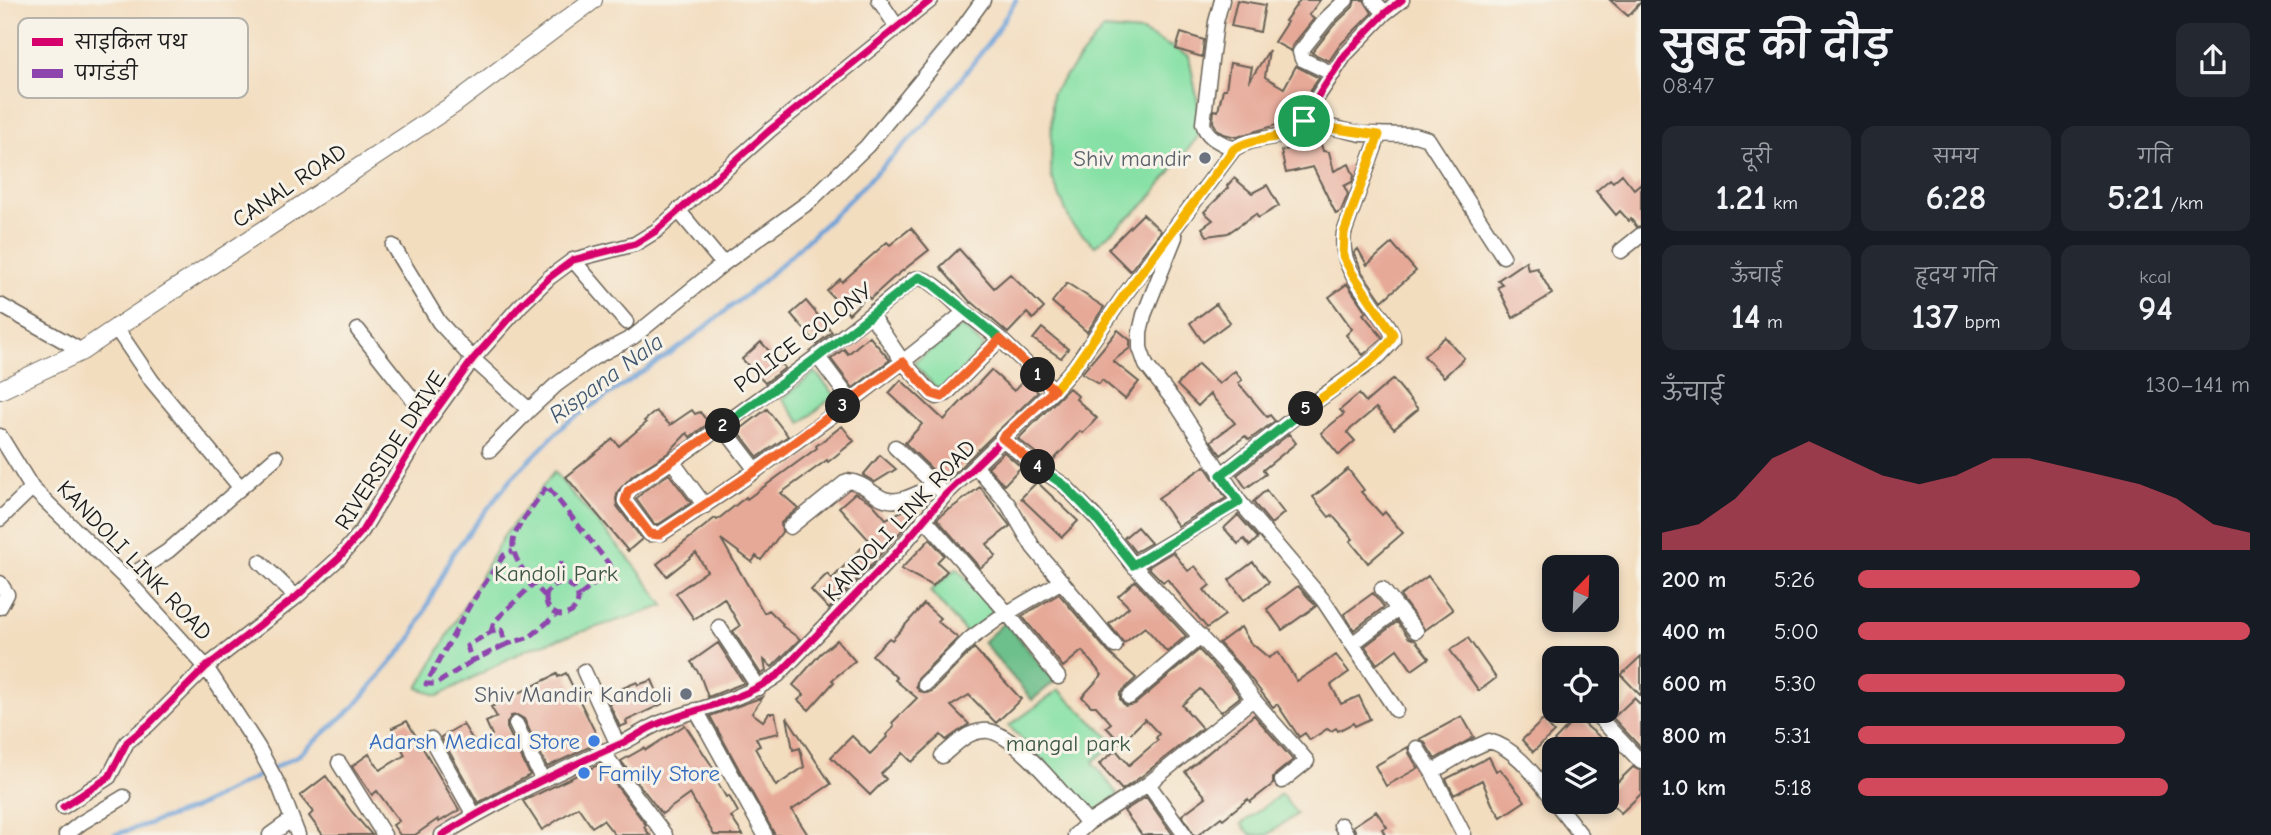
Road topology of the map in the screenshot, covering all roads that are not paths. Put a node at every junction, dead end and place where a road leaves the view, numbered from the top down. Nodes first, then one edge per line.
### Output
1 (593, 0) edge
2 (878, 0) edge
3 (983, 0) edge
4 (1222, 0) edge
5 (1346, 0) edge
6 (1373, 0) edge
7 (1402, 0) edge
8 (930, 1) edge
9 (1385, 13) junction
10 (897, 27) junction
11 (1332, 74) junction
12 (1304, 121) junction
13 (1379, 135) junction
14 (1234, 149) junction
15 (678, 210) junction
16 (1183, 217) junction
17 (1641, 235) edge
18 (393, 246) dead end
19 (1621, 251) dead end
20 (1503, 256) dead end
21 (573, 260) junction
22 (723, 264) junction
23 (0, 305) edge
24 (965, 312) junction
25 (871, 316) junction
26 (626, 322) dead end
27 (116, 328) junction
28 (358, 330) dead end
29 (1000, 339) junction
30 (82, 351) junction
31 (818, 357) junction
32 (473, 359) junction
33 (903, 362) junction
34 (0, 390) edge
35 (1054, 390) junction
36 (851, 401) junction
37 (529, 410) junction
38 (429, 420) junction
39 (722, 426) junction
40 (0, 436) edge
41 (1002, 438) junction
42 (895, 447) dead end
43 (490, 450) dead end
44 (276, 457) dead end
45 (673, 461) junction
46 (976, 467) junction
47 (757, 470) junction
48 (1221, 475) junction
49 (240, 487) junction
50 (32, 488) junction
51 (940, 490) junction
52 (1239, 502) junction
53 (705, 506) junction
54 (924, 518) junction
55 (0, 519) edge
56 (790, 527) dead end
57 (260, 562) dead end
58 (1133, 565) junction
59 (126, 579) junction
60 (1062, 581) junction
61 (0, 583) edge
62 (1382, 589) dead end
63 (296, 597) junction
64 (0, 607) edge
65 (1397, 610) junction
66 (1008, 614) junction
67 (719, 627) dead end
68 (1416, 631) dead end
69 (1201, 636) junction
70 (1352, 644) junction
71 (1115, 646) dead end
72 (206, 667) junction
73 (584, 671) dead end
74 (1058, 677) dead end
75 (925, 684) dead end
76 (759, 688) junction
77 (1129, 697) dead end
78 (1253, 699) junction
79 (696, 710) junction
80 (1396, 710) dead end
81 (1604, 723) edge
82 (516, 724) dead end
83 (431, 739) dead end
84 (618, 745) junction
85 (1418, 748) dead end
86 (602, 751) junction
87 (942, 756) dead end
88 (1641, 762) edge
89 (339, 763) dead end
90 (1432, 772) junction
91 (542, 779) junction
92 (1282, 780) dead end
93 (1147, 784) junction
94 (1542, 787) edge
95 (124, 797) dead end
96 (63, 807) dead end
97 (1564, 814) edge
98 (474, 815) junction
99 (291, 820) junction
100 (1088, 823) junction
101 (66, 835) edge
102 (270, 835) edge
103 (298, 835) edge
104 (384, 835) edge
105 (442, 835) edge
106 (664, 835) edge
107 (765, 835) edge
108 (1075, 835) edge
109 (1185, 835) edge
110 (1464, 835) edge
111 (1581, 835) edge

1 - 27 street, CANAL ROAD
2 - 10 street
3 - 22 street
4 - 14 street
5 - 11 street
6 - 9 street
7 - 9 street
8 - 10 street, RIVERSIDE DRIVE
9 - 11 street
10 - 15 street, RIVERSIDE DRIVE
11 - 12 street
12 - 13 street
12 - 14 street
13 - 20 street
13 - 48 street
14 - 16 street, KANDOLI LINK ROAD
15 - 21 street, RIVERSIDE DRIVE
15 - 22 street
16 - 35 street, KANDOLI LINK ROAD
16 - 48 street
17 - 19 street
18 - 32 street
21 - 26 street
21 - 32 street, RIVERSIDE DRIVE
22 - 37 street
23 - 30 street
24 - 25 street, POLICE COLONY
24 - 29 street
24 - 33 street
25 - 31 street, POLICE COLONY
25 - 33 street
27 - 30 street, CANAL ROAD
27 - 49 street
28 - 38 street
29 - 33 street
29 - 35 street
30 - 34 street, CANAL ROAD
31 - 36 street
31 - 39 street, POLICE COLONY
32 - 37 street
32 - 38 street, RIVERSIDE DRIVE
33 - 36 street
35 - 41 street, KANDOLI LINK ROAD
36 - 47 street
37 - 43 street
38 - 63 street, RIVERSIDE DRIVE
39 - 45 street, POLICE COLONY
39 - 47 street
40 - 50 street, KANDOLI LINK ROAD
41 - 46 street, KANDOLI LINK ROAD
41 - 58 street
42 - 51 street
44 - 49 street
45 - 53 street
45 - 53 street, POLICE COLONY
46 - 51 street, KANDOLI LINK ROAD
46 - 60 street
47 - 53 street
48 - 52 street
49 - 59 street
50 - 55 street
50 - 59 street, KANDOLI LINK ROAD
51 - 54 street, KANDOLI LINK ROAD
51 - 56 street
52 - 58 street
52 - 70 street
54 - 66 street
54 - 76 street, KANDOLI LINK ROAD
57 - 63 street
58 - 69 street
59 - 72 street, KANDOLI LINK ROAD
60 - 66 street
60 - 71 street
61 - 64 street
62 - 65 street
63 - 72 street, RIVERSIDE DRIVE
65 - 68 street
65 - 70 street
66 - 74 street
66 - 75 street
67 - 76 street
69 - 77 street
69 - 78 street
70 - 80 street
72 - 96 street, RIVERSIDE DRIVE
72 - 99 street, KANDOLI LINK ROAD
73 - 84 street
76 - 79 street, KANDOLI LINK ROAD
78 - 92 street
78 - 93 street
79 - 84 street, KANDOLI LINK ROAD
79 - 107 street
81 - 88 street
82 - 91 street
83 - 98 street
84 - 86 street, KANDOLI LINK ROAD
85 - 90 street
86 - 91 street, KANDOLI LINK ROAD
86 - 106 street
87 - 100 street
89 - 104 street
90 - 94 street
90 - 110 street
91 - 98 street, KANDOLI LINK ROAD
93 - 100 street
93 - 109 street
95 - 101 street
97 - 111 street
98 - 105 street, KANDOLI LINK ROAD
99 - 102 street
99 - 103 street
100 - 108 street

